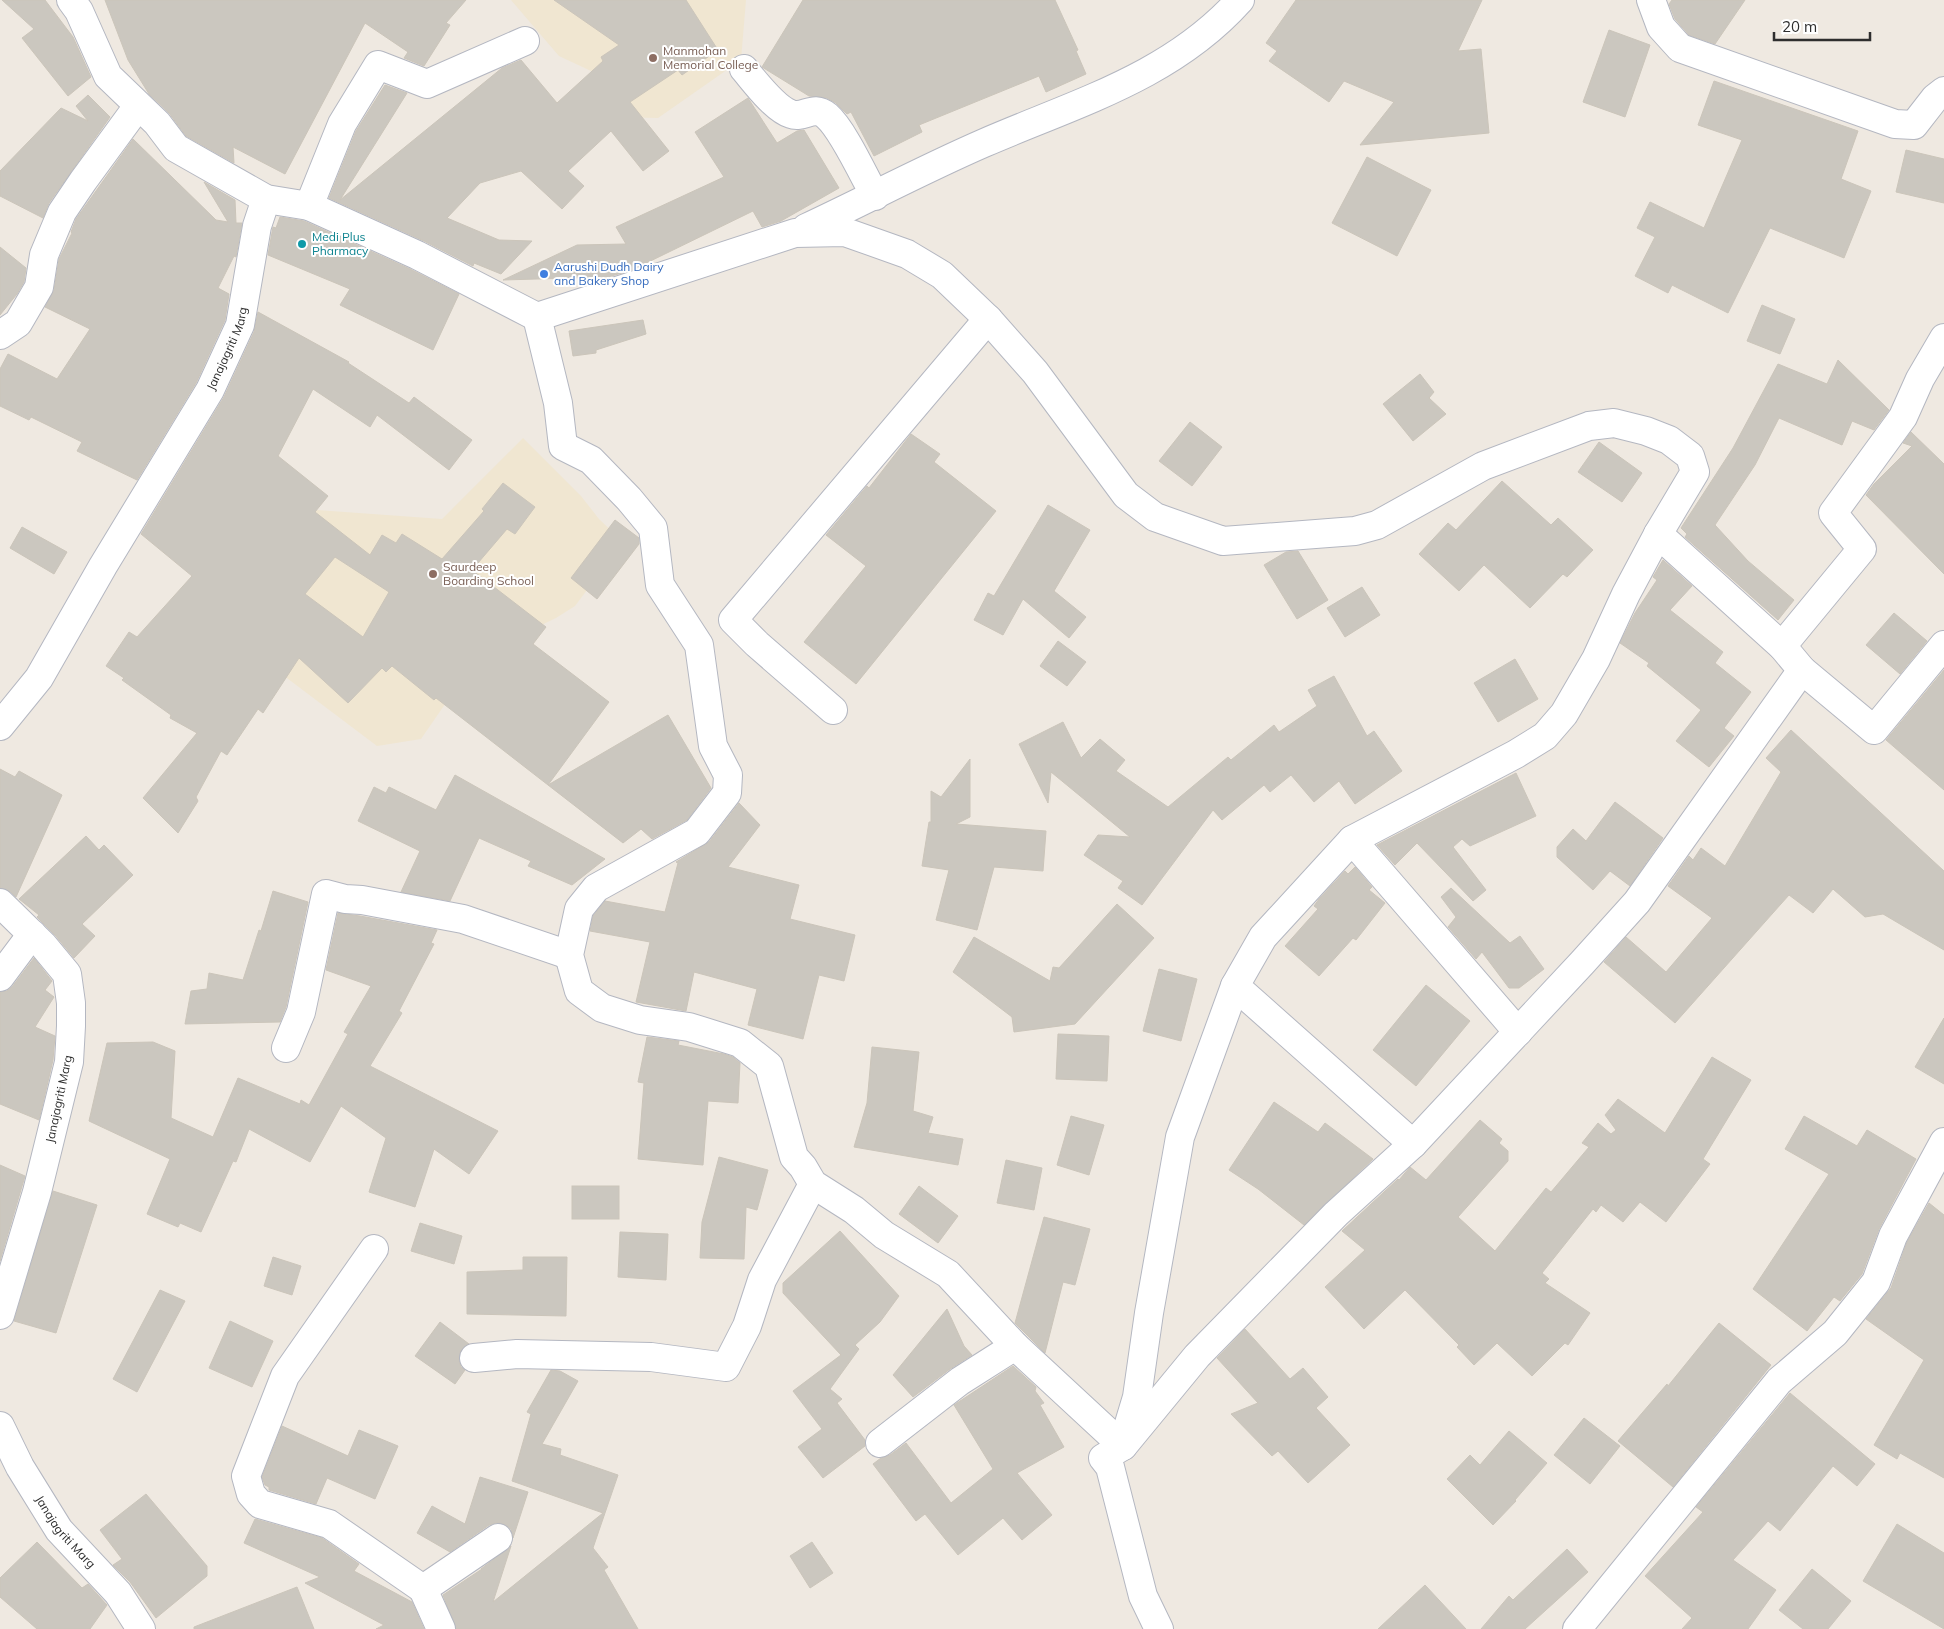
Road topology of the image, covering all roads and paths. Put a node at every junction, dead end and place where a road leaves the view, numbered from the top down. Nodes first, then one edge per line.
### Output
1 (71, 0) edge
2 (1240, 0) edge
3 (1651, 0) edge
4 (525, 41) dead end
5 (744, 69) dead end
6 (1944, 92) edge
7 (138, 106) junction
8 (875, 196) junction
9 (266, 199) junction
10 (309, 206) junction
11 (796, 232) junction
12 (537, 317) junction
13 (988, 319) junction
14 (0, 335) edge
15 (1944, 338) edge
16 (1658, 534) junction
17 (1944, 645) edge
18 (1782, 646) junction
19 (1802, 670) junction
20 (833, 710) dead end
21 (0, 726) edge
22 (1352, 840) junction
23 (0, 903) edge
24 (32, 934) junction
25 (569, 955) junction
26 (0, 976) edge
27 (1235, 986) junction
28 (1518, 1032) junction
29 (286, 1048) dead end
30 (1944, 1142) edge
31 (1413, 1144) junction
32 (813, 1184) junction
33 (374, 1249) dead end
34 (0, 1314) edge
35 (1015, 1346) junction
36 (474, 1358) dead end
37 (0, 1426) edge
38 (880, 1443) dead end
39 (1123, 1446) junction
40 (498, 1538) dead end
41 (423, 1589) junction
42 (141, 1629) edge
43 (441, 1629) edge
44 (1159, 1629) edge
45 (1577, 1629) edge

1 - 7 street
2 - 8 street
3 - 6 street
4 - 10 street
5 - 8 street
7 - 9 street
7 - 14 street
8 - 11 street
9 - 10 street
9 - 21 street, Janajagriti Marg
10 - 12 street
11 - 12 street
11 - 13 street
12 - 25 street
13 - 16 street
13 - 20 street
15 - 18 street
16 - 18 street
16 - 22 street
17 - 19 street
18 - 19 street
19 - 28 street
22 - 27 street
22 - 28 street
23 - 24 street, Janajagriti Marg
24 - 26 street
24 - 34 street, Janajagriti Marg
25 - 29 street
25 - 32 street
27 - 31 street
27 - 39 street
28 - 31 street
30 - 45 street
31 - 39 street
32 - 35 street
32 - 36 street
33 - 41 street
35 - 38 street
35 - 39 street
37 - 42 street, Janajagriti Marg
39 - 44 street
40 - 41 street
41 - 43 street

